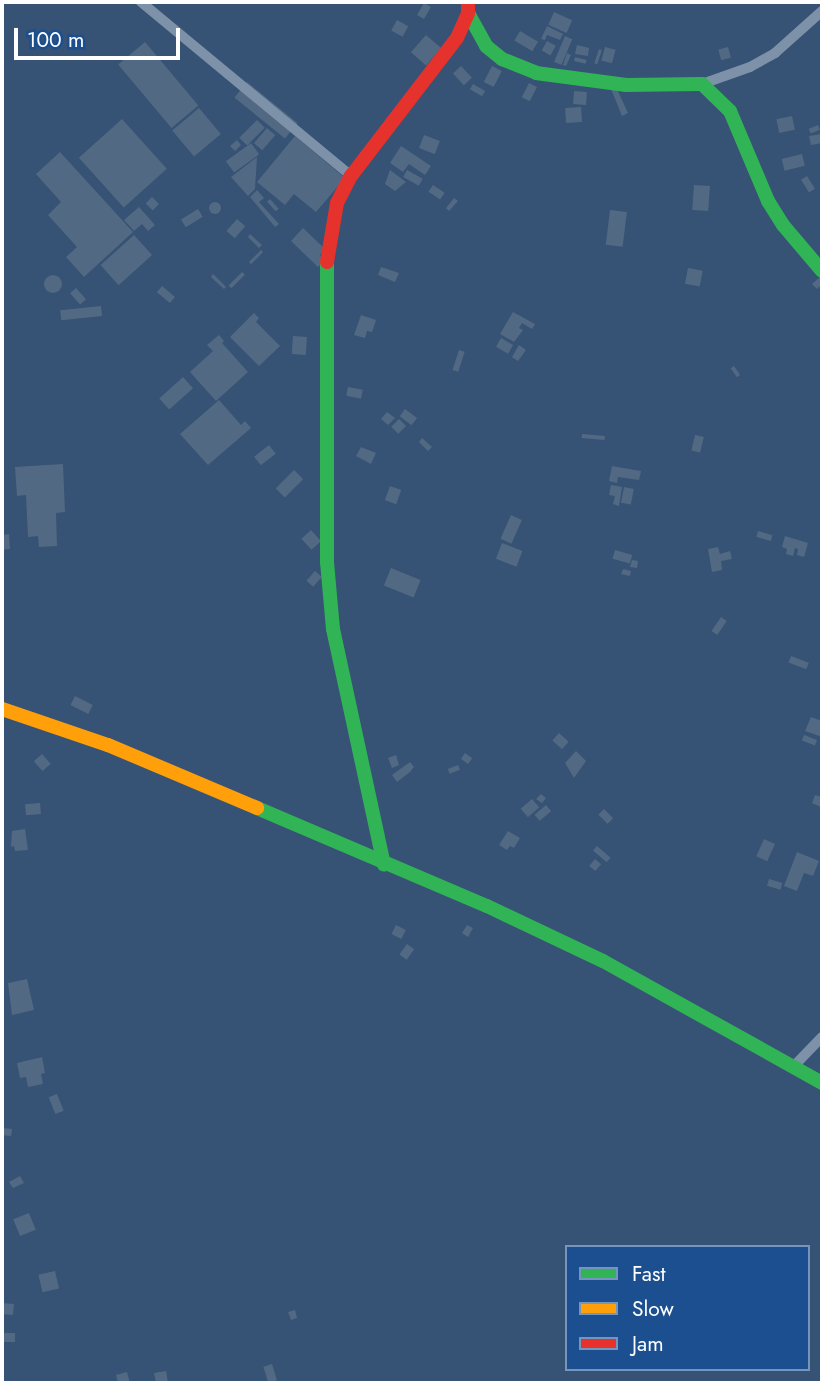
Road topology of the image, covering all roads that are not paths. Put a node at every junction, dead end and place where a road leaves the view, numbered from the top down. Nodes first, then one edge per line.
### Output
1 (141, 2) edge
2 (468, 7) edge
3 (822, 11) edge
4 (702, 84) junction
5 (351, 176) junction
6 (822, 271) edge
7 (2, 709) edge
8 (384, 865) junction
9 (822, 1037) edge
10 (793, 1067) junction
11 (822, 1083) edge

1 - 5 street
2 - 4 street
2 - 5 street
3 - 4 street
4 - 6 street
5 - 8 street
7 - 8 street
8 - 10 street
9 - 10 street
10 - 11 street

